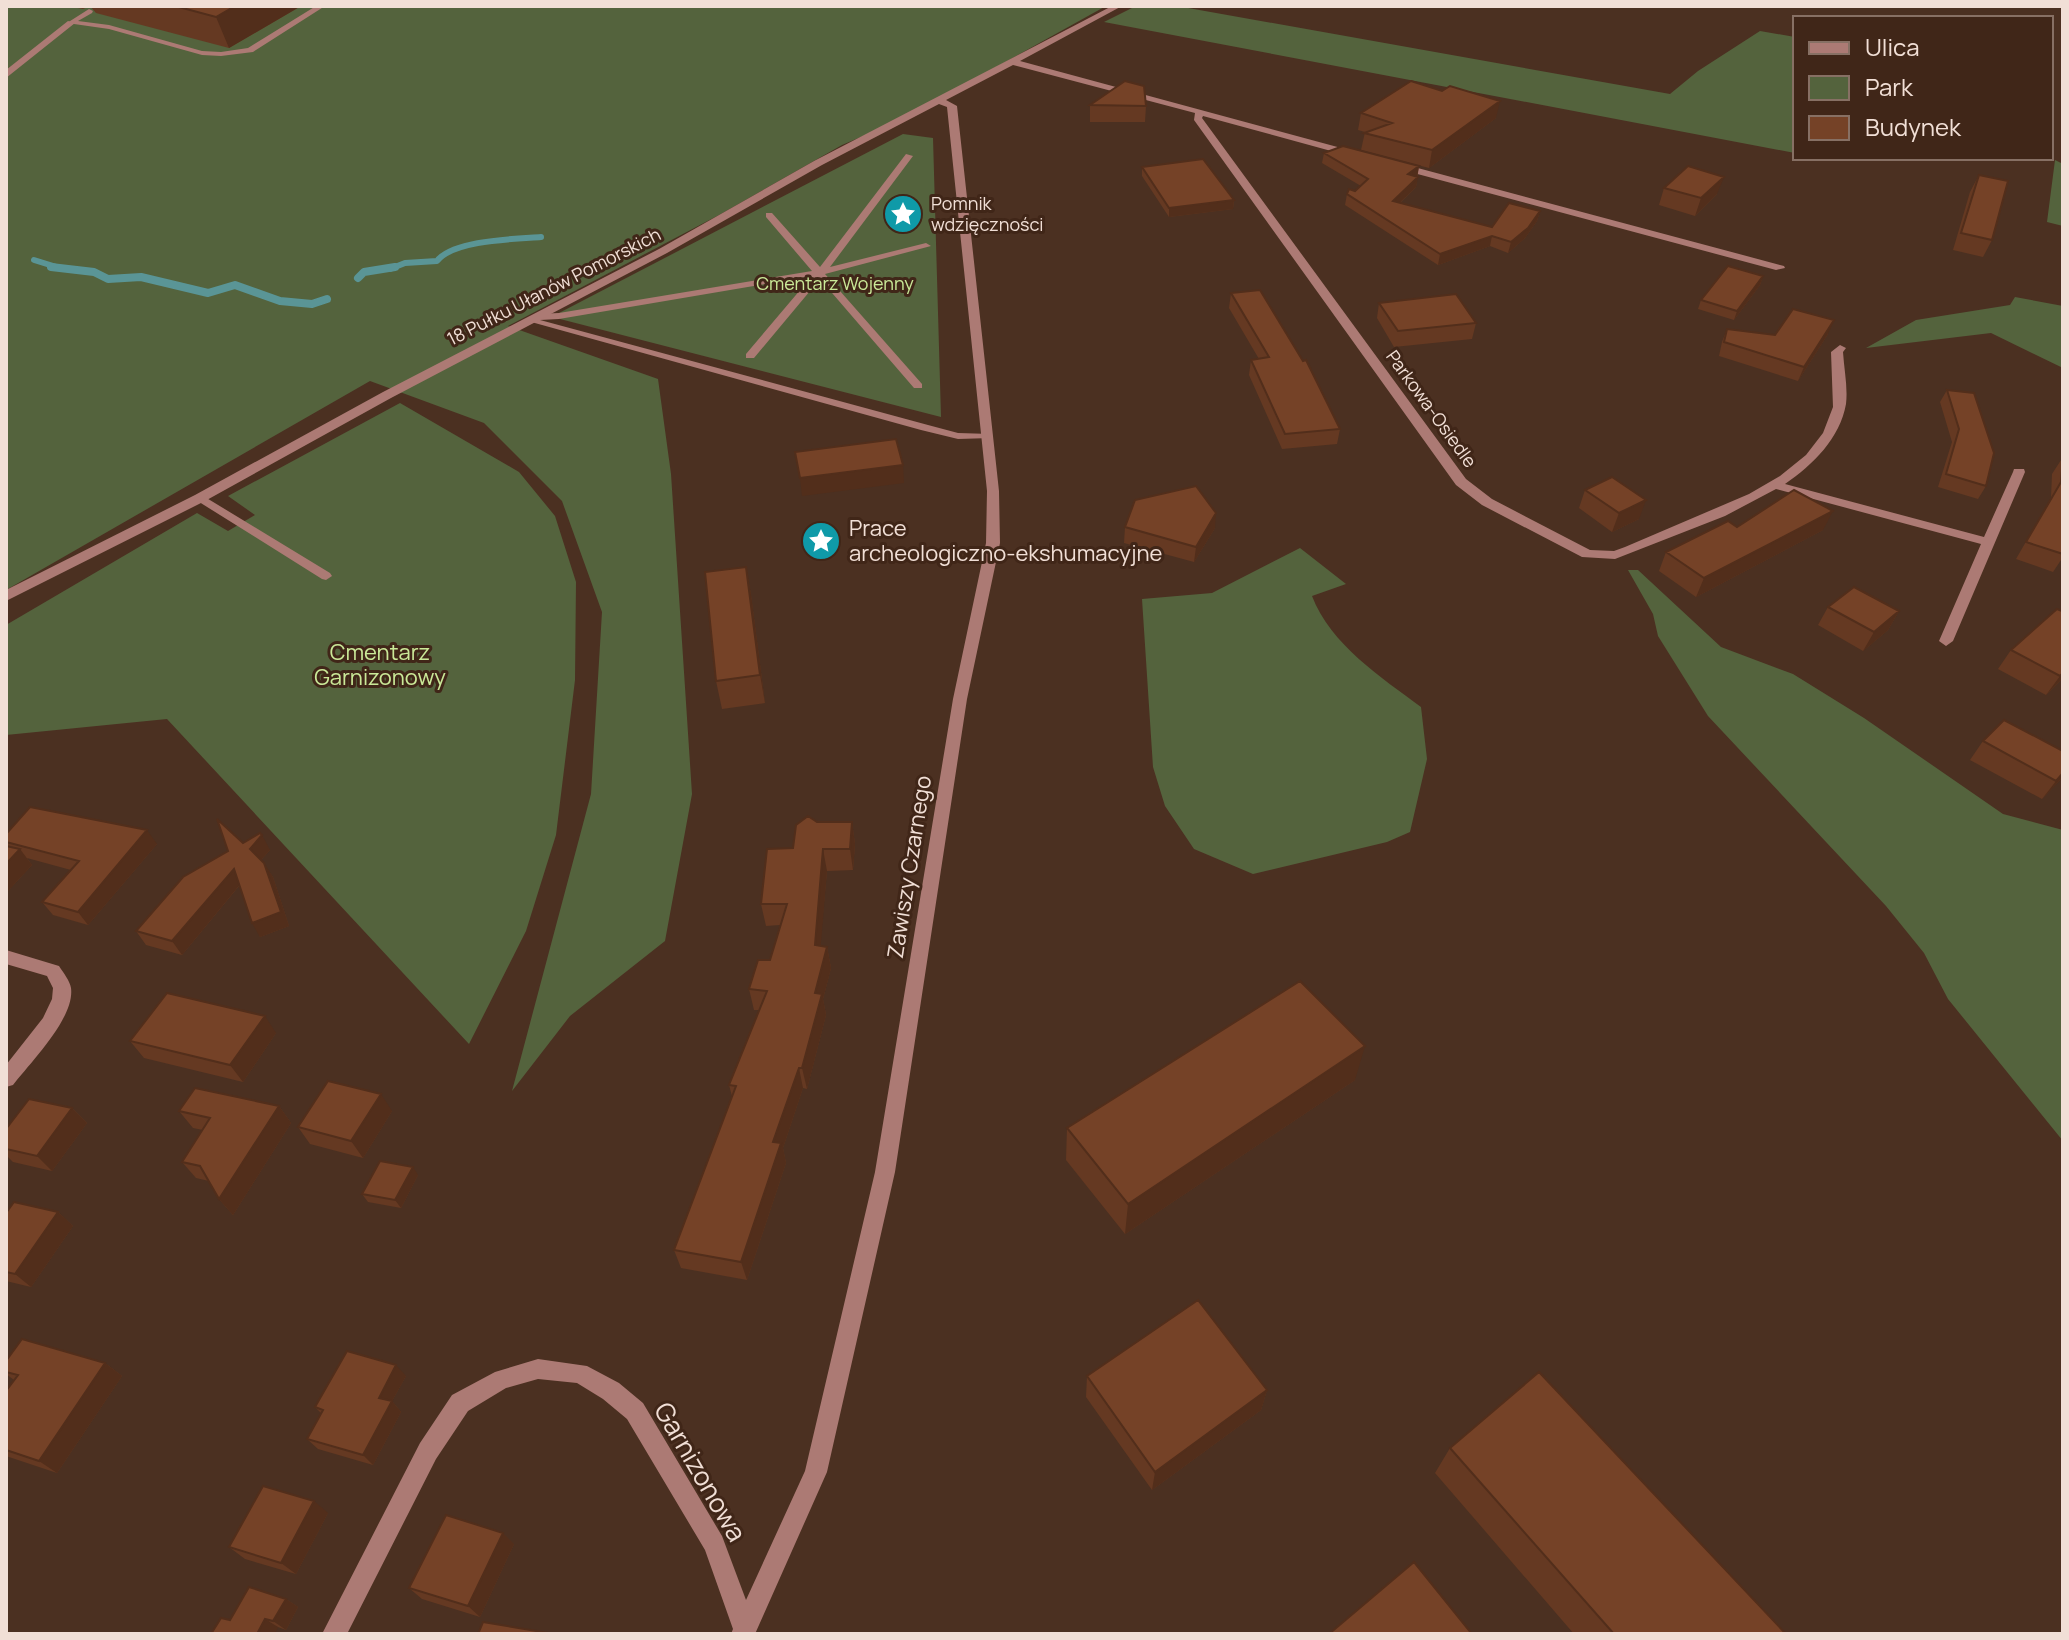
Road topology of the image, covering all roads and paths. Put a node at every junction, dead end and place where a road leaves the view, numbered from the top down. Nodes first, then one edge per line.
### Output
1 (321, 6) edge
2 (1118, 6) edge
3 (89, 11) dead end
4 (71, 23) junction
5 (1013, 62) junction
6 (6, 75) edge
7 (941, 101) junction
8 (1201, 112) junction
9 (909, 156) dead end
10 (1365, 157) edge
11 (1380, 161) edge
12 (769, 215) dead end
13 (926, 246) dead end
14 (1780, 268) dead end
15 (821, 272) junction
16 (532, 318) junction
17 (1840, 348) dead end
18 (750, 356) dead end
19 (918, 386) dead end
20 (987, 436) junction
21 (2019, 472) dead end
22 (1779, 486) junction
23 (200, 498) junction
24 (1989, 542) junction
25 (326, 576) dead end
26 (6, 596) edge
27 (1946, 641) dead end
28 (6, 957) edge
29 (6, 1079) edge
30 (744, 1631) edge
31 (334, 1634) edge

1 - 4 lane
2 - 5 street, 18 Pułku Ułanów Pomorskich
3 - 4 lane
4 - 6 street
5 - 7 street, 18 Pułku Ułanów Pomorskich
5 - 8 street
7 - 16 street, 18 Pułku Ułanów Pomorskich
7 - 20 street, Zawiszy Czarnego
8 - 10 street
8 - 22 street, Parkowa-Osiedle
9 - 15 lane
11 - 14 street
12 - 15 lane
13 - 15 lane
15 - 16 lane
15 - 18 lane
15 - 19 lane
16 - 20 lane
16 - 23 street, 18 Pułku Ułanów Pomorskich
17 - 22 street, Parkowa-Osiedle
20 - 30 street, Zawiszy Czarnego
21 - 24 street
22 - 24 street
23 - 25 lane
23 - 26 street, 18 Pułku Ułanów Pomorskich
24 - 27 street
28 - 29 street
30 - 31 street, Garnizonowa

